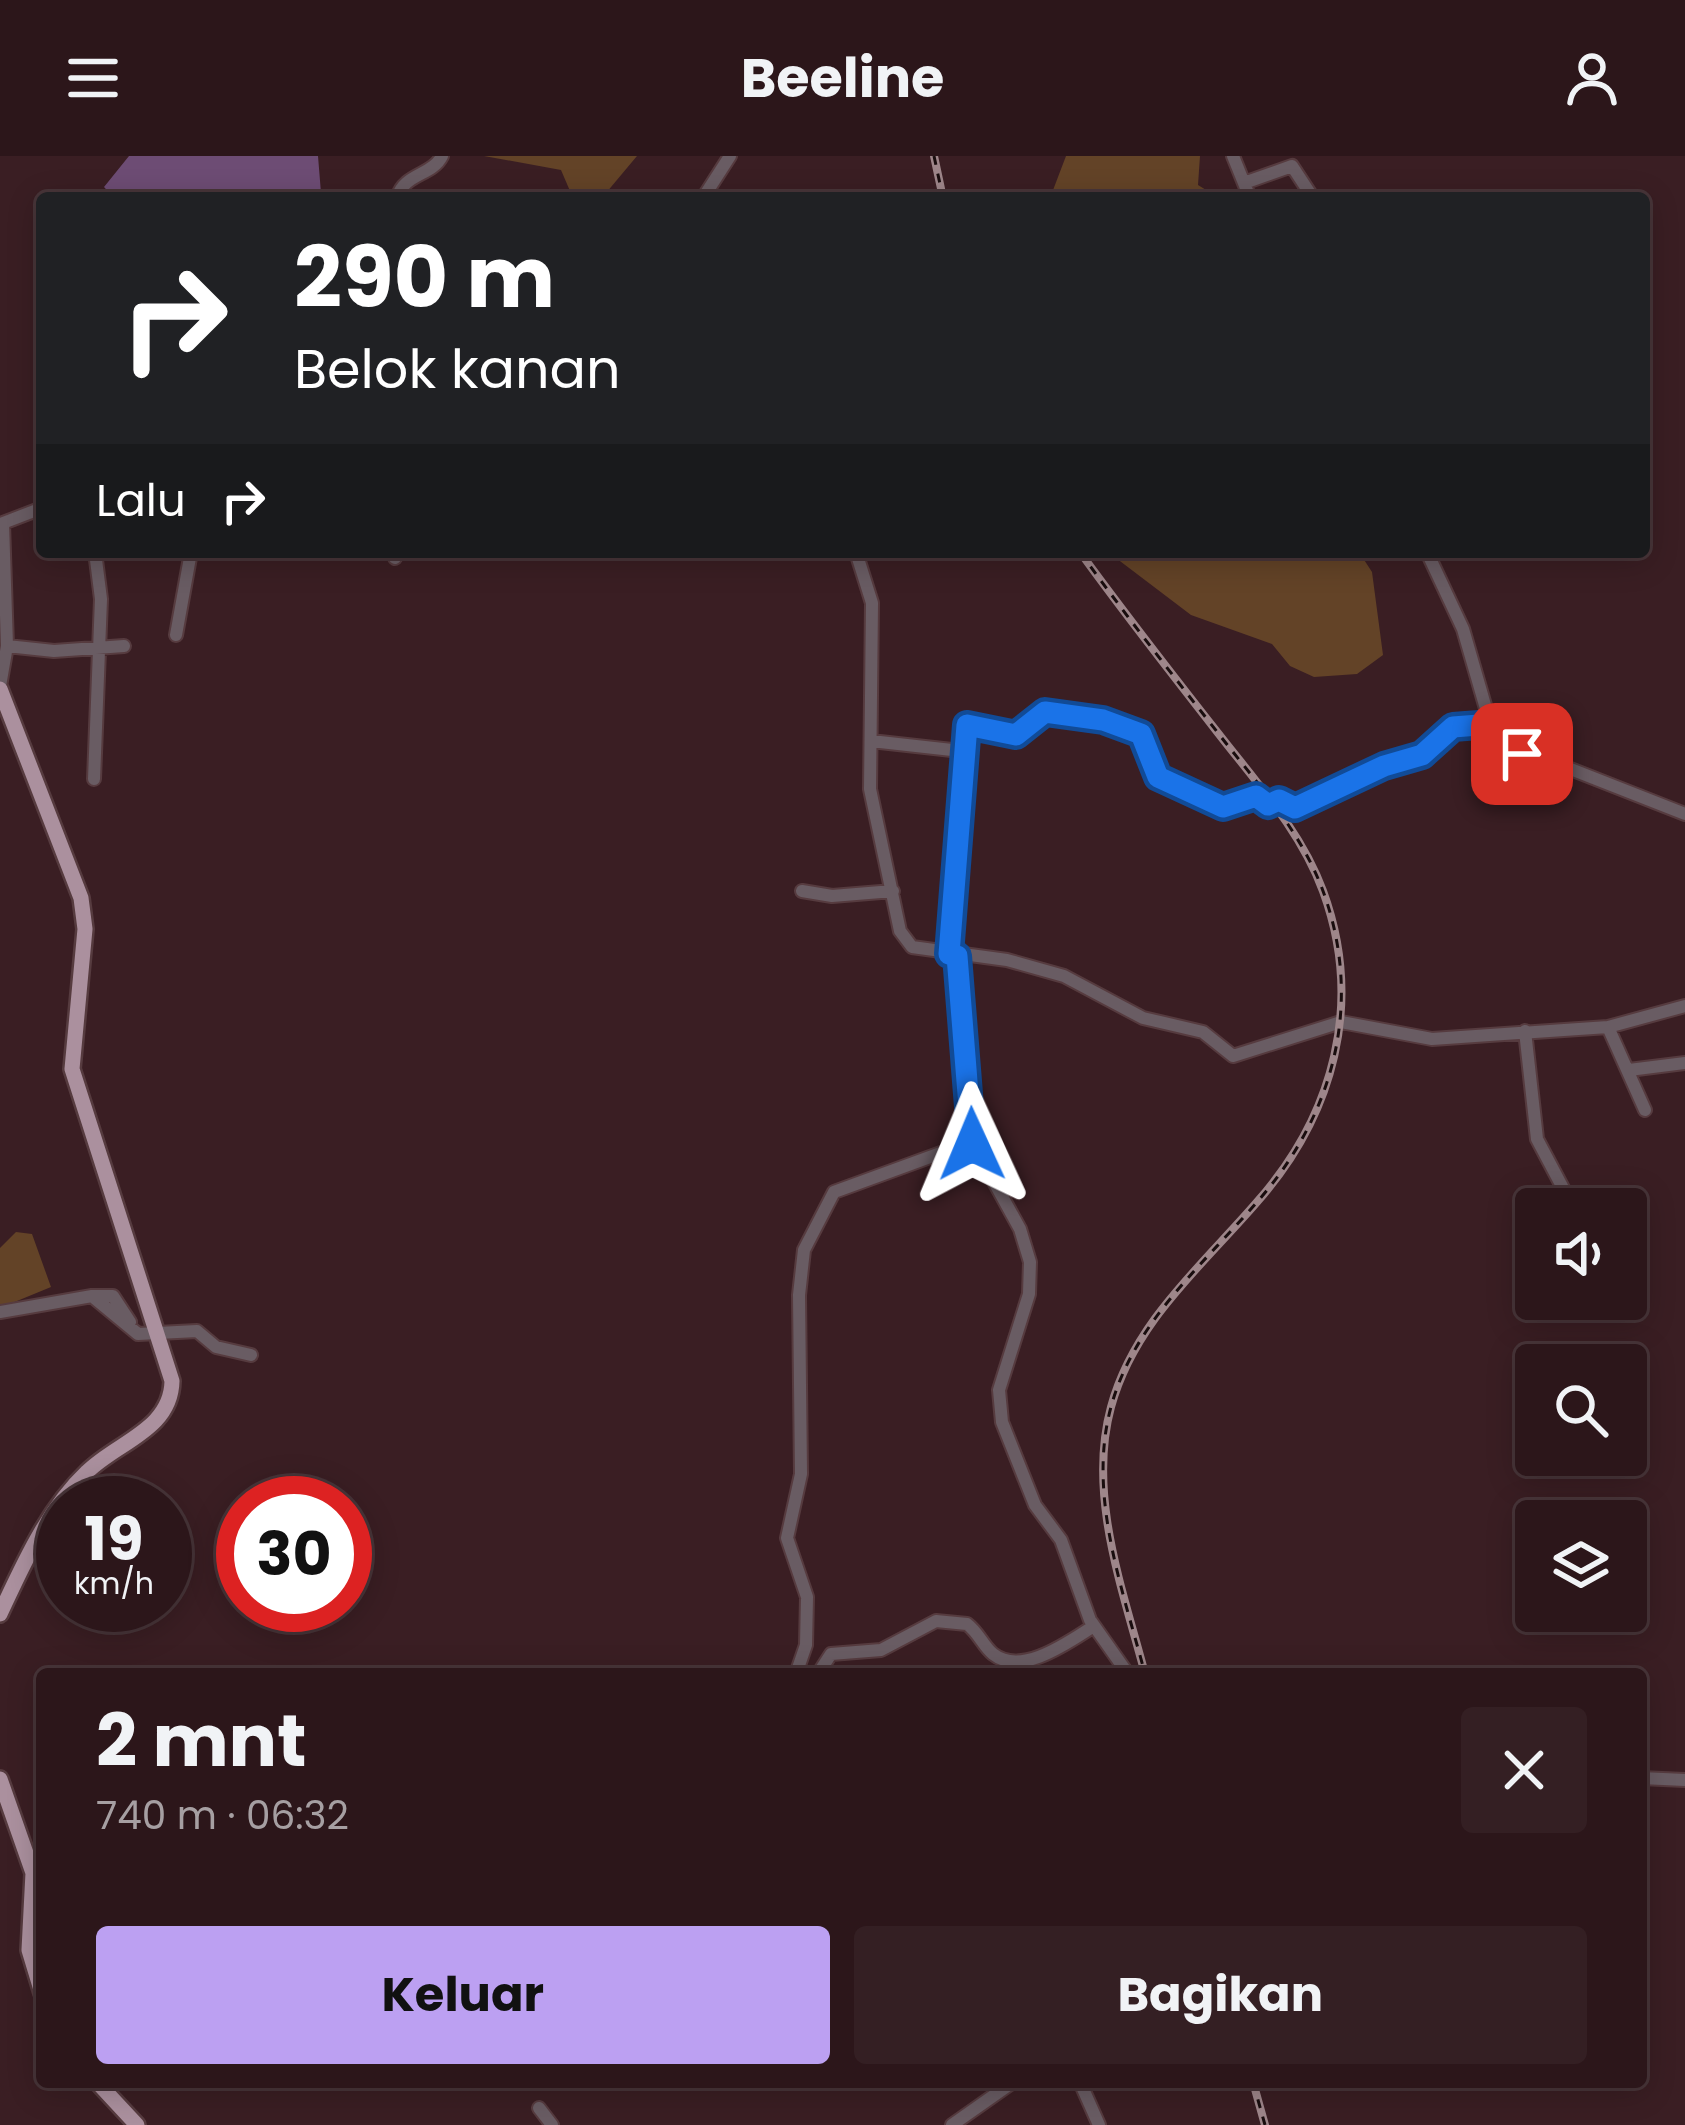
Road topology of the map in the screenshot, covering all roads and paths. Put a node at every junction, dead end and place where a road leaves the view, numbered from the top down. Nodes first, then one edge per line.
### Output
1 (442, 156) edge
2 (730, 156) edge
3 (1233, 156) edge
4 (1244, 183) junction
5 (399, 192) edge
6 (707, 192) edge
7 (1248, 192) edge
8 (1309, 192) edge
9 (36, 510) edge
10 (2, 522) edge
11 (96, 558) edge
12 (190, 558) edge
13 (858, 558) edge
14 (1430, 558) edge
15 (176, 635) dead end
16 (7, 646) junction
17 (124, 646) dead end
18 (98, 648) junction
19 (0, 688) edge
20 (1492, 724) junction
21 (871, 741) junction
22 (961, 751) junction
23 (94, 779) dead end
24 (1685, 814) edge
25 (802, 891) dead end
26 (893, 891) junction
27 (953, 955) junction
28 (1685, 1006) edge
29 (1608, 1027) junction
30 (1525, 1031) junction
31 (1685, 1063) edge
32 (1629, 1070) junction
33 (1645, 1110) dead end
34 (971, 1140) junction
35 (1562, 1188) edge
36 (0, 1312) edge
37 (150, 1335) junction
38 (251, 1354) dead end
39 (0, 1614) edge
40 (1094, 1626) junction
41 (798, 1668) edge
42 (822, 1668) edge
43 (1124, 1668) edge
44 (1647, 1778) edge
45 (0, 1779) edge
46 (1685, 1780) edge
47 (36, 1975) edge
48 (103, 2088) edge
49 (1004, 2088) edge
50 (1083, 2088) edge
51 (539, 2108) dead end
52 (137, 2125) edge
53 (552, 2125) edge
54 (952, 2125) edge
55 (1099, 2125) edge

1 - 5 street
2 - 6 street
3 - 4 street
4 - 7 street
4 - 8 street
9 - 10 street
10 - 16 street
11 - 18 street
12 - 15 street
13 - 21 street
14 - 20 street
16 - 18 street
16 - 19 street
17 - 18 street
18 - 23 street
19 - 37 main road
20 - 22 street
20 - 24 street
21 - 22 street
21 - 26 street
22 - 27 street
25 - 26 street
26 - 27 street
27 - 30 street
27 - 34 street
28 - 29 street
29 - 30 street
29 - 32 street
30 - 35 street
31 - 32 street
32 - 33 street
34 - 40 street
34 - 41 street
36 - 37 street
37 - 38 street
37 - 39 main road
40 - 42 street
40 - 43 street
44 - 46 street
45 - 47 main road
48 - 52 main road
49 - 54 street
50 - 55 street
51 - 53 street

